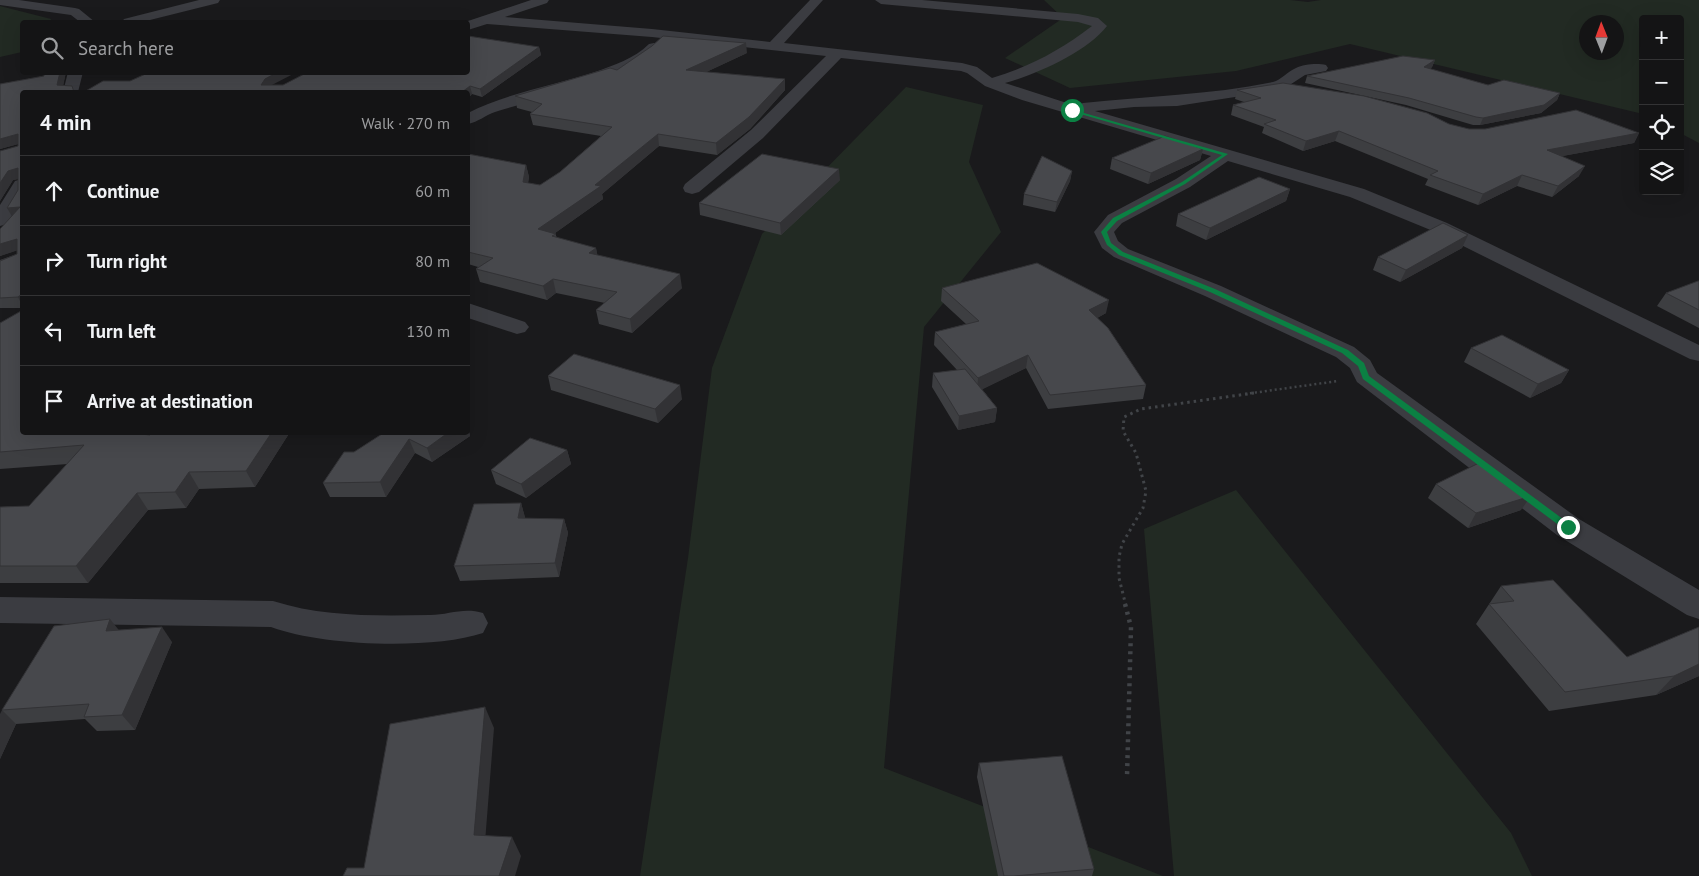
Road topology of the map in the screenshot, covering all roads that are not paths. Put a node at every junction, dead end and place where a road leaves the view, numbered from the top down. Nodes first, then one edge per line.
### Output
1 (214, 0) edge
2 (543, 0) edge
3 (817, 0) edge
4 (881, 0) edge
5 (0, 1) edge
6 (114, 18) dead end
7 (91, 19) edge
8 (124, 20) edge
9 (141, 20) edge
10 (488, 20) junction
11 (470, 25) edge
12 (652, 33) junction
13 (775, 45) junction
14 (838, 53) junction
15 (1321, 68) dead end
16 (75, 75) edge
17 (990, 83) junction
18 (1280, 86) junction
19 (1306, 89) edge
20 (72, 90) edge
21 (1072, 110) junction
22 (470, 119) edge
23 (1226, 154) junction
24 (692, 188) dead end
25 (20, 189) edge
26 (0, 220) edge
27 (470, 311) edge
28 (517, 327) dead end
29 (1699, 354) edge
30 (1699, 606) edge
31 (0, 610) edge
32 (471, 623) dead end

1 - 9 street
2 - 10 street
3 - 13 street
4 - 17 street
5 - 7 street
6 - 8 street
10 - 11 street
10 - 12 street
12 - 13 street
12 - 22 street
13 - 14 street
14 - 17 street
14 - 24 street
15 - 18 street
16 - 20 street
17 - 21 street
18 - 19 street
18 - 21 street
21 - 23 street
23 - 29 street
23 - 30 street
25 - 26 street
27 - 28 street
31 - 32 street

